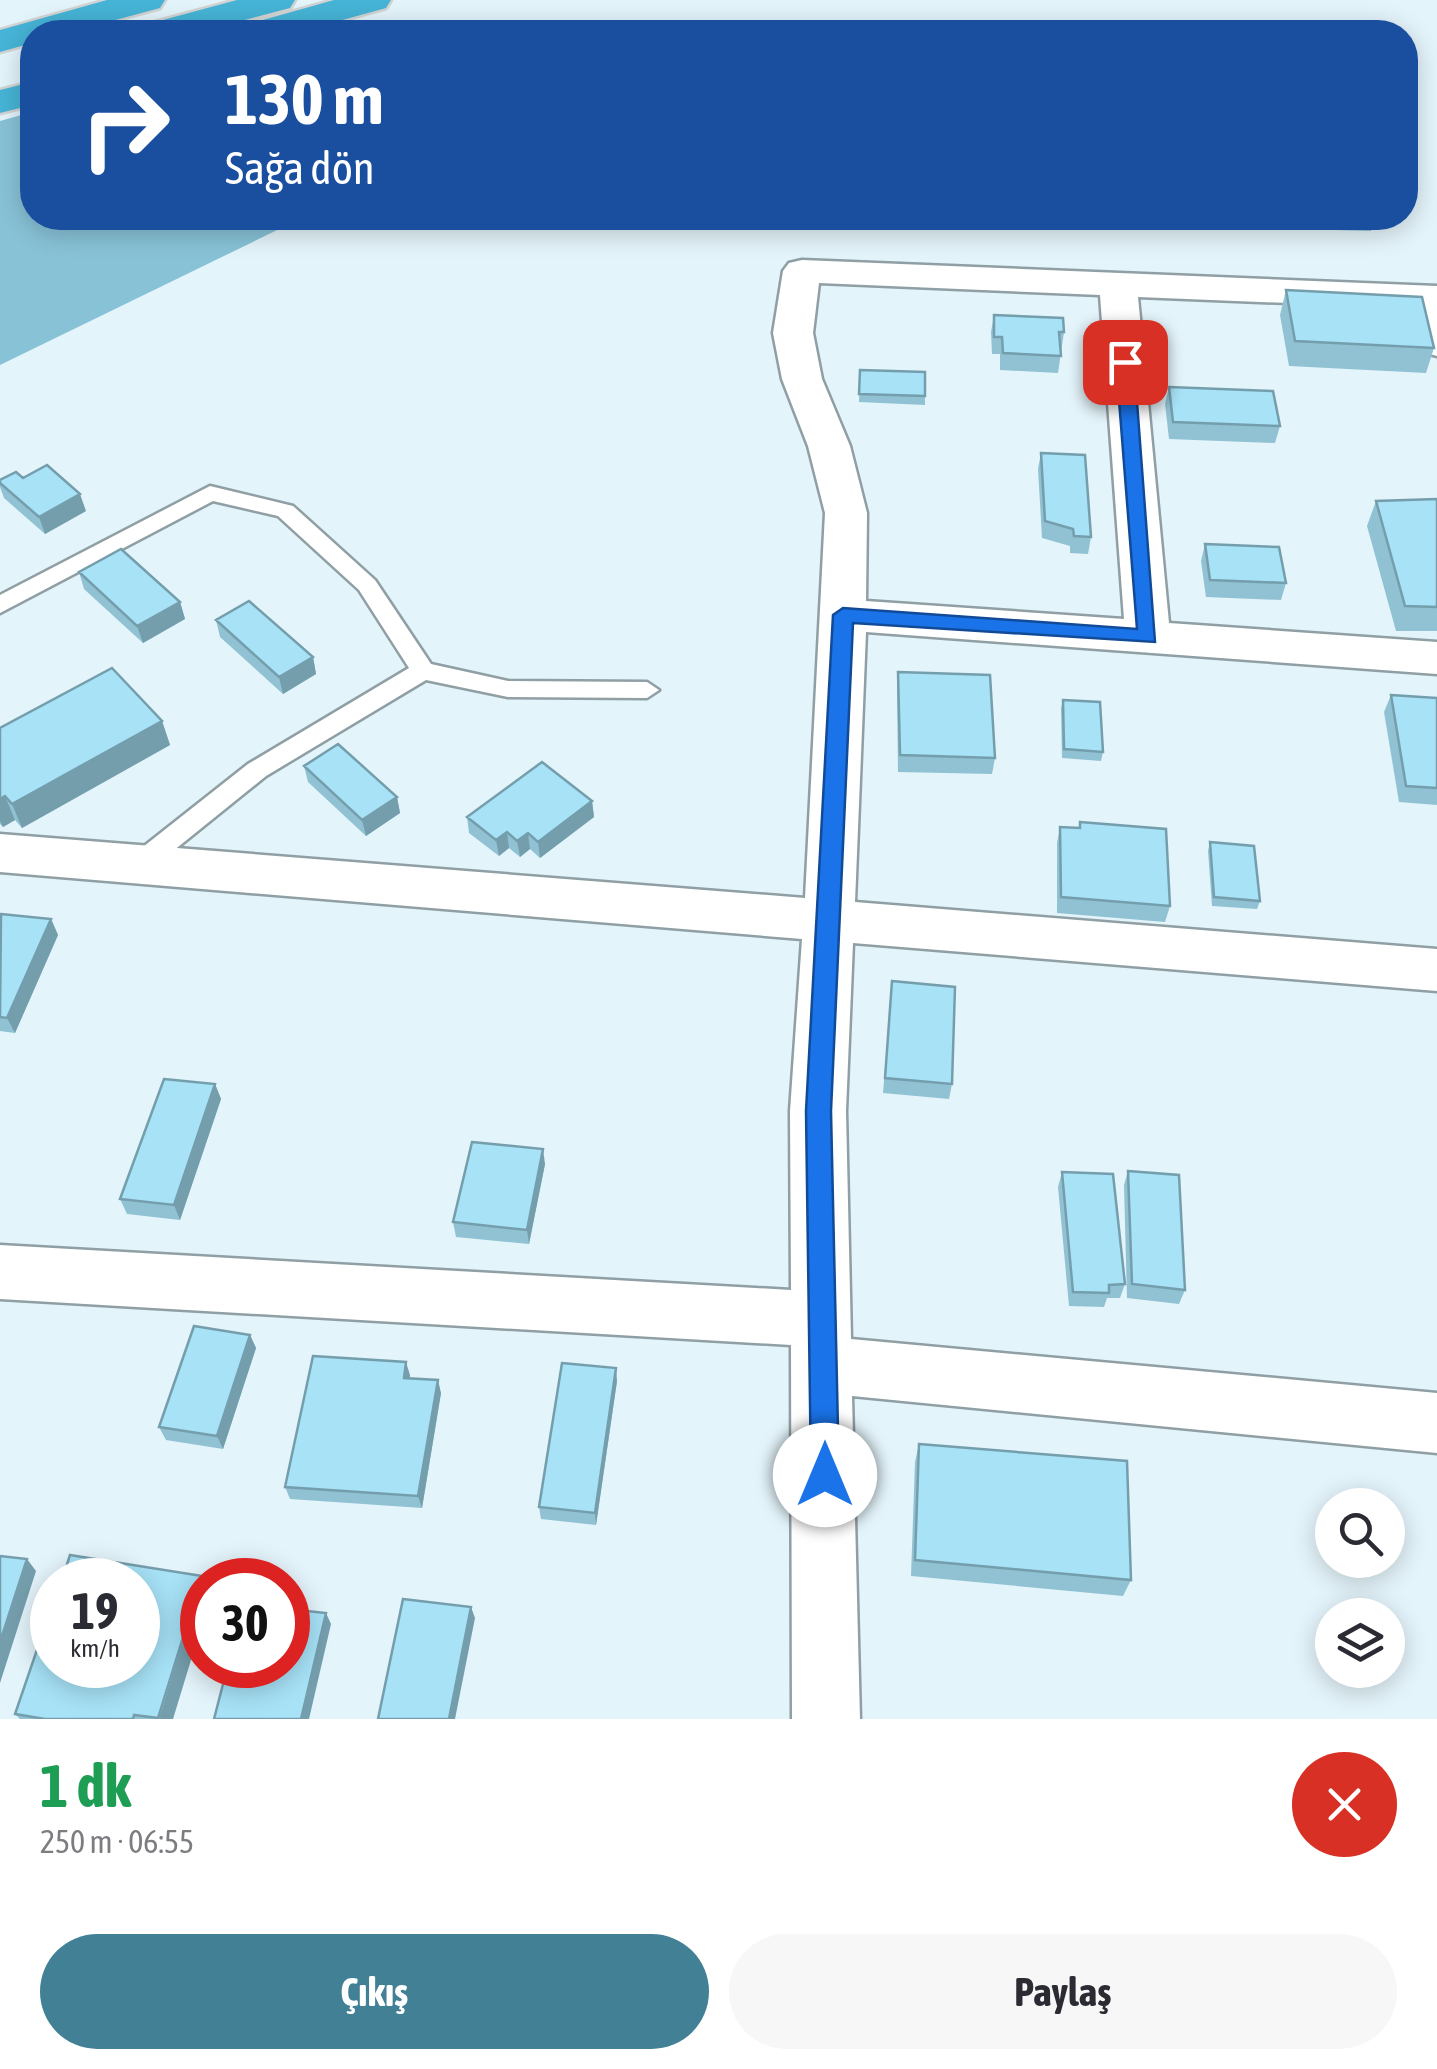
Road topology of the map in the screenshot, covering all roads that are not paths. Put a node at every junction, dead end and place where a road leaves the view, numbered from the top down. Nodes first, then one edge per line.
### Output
1 (55, 0) edge
2 (146, 0) edge
3 (277, 0) edge
4 (374, 0) edge
5 (0, 15) edge
6 (76, 20) edge
7 (204, 20) edge
8 (304, 20) edge
9 (1118, 283) junction
10 (1431, 298) edge
11 (1437, 344) edge
12 (0, 605) edge
13 (843, 615) junction
14 (1148, 637) junction
15 (1437, 658) edge
16 (424, 671) junction
17 (647, 690) dead end
18 (0, 853) edge
19 (138, 865) junction
20 (829, 924) junction
21 (1437, 970) edge
22 (0, 1272) edge
23 (821, 1342) junction
24 (1437, 1423) edge
25 (826, 1719) edge

1 - 5 highway
2 - 6 highway
3 - 7 highway
4 - 8 highway
9 - 10 street
9 - 13 street
9 - 14 street
10 - 11 street
12 - 16 lane
13 - 14 street
13 - 20 street
14 - 15 street
16 - 17 lane
16 - 19 lane
18 - 19 street
19 - 20 street
20 - 21 street
20 - 23 street
22 - 23 street
23 - 24 street
23 - 25 street

